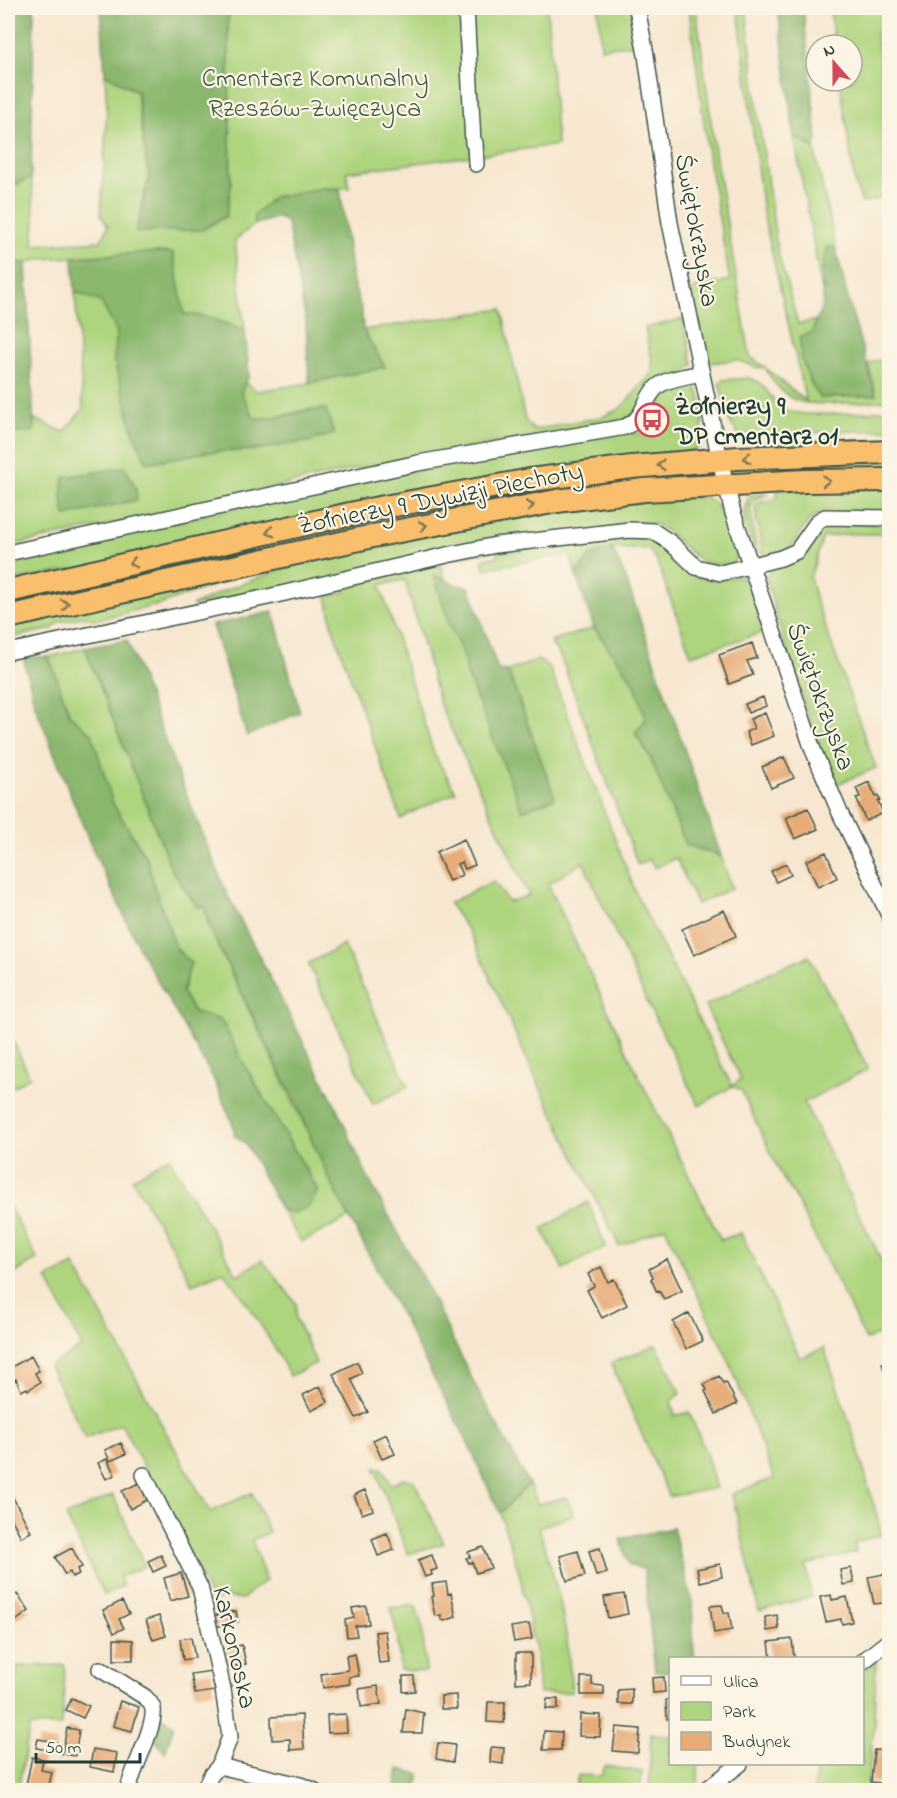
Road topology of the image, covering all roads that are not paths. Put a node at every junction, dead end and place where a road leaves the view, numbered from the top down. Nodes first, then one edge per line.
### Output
1 (466, 8) edge
2 (637, 8) edge
3 (476, 164) dead end
4 (702, 373) junction
5 (890, 452) edge
6 (720, 460) junction
7 (890, 480) edge
8 (726, 485) junction
9 (890, 518) edge
10 (8, 553) edge
11 (750, 566) junction
12 (8, 591) edge
13 (8, 617) edge
14 (8, 652) edge
15 (890, 916) edge
16 (144, 1475) dead end
17 (890, 1640) edge
18 (864, 1660) edge
19 (100, 1670) dead end
20 (739, 1765) edge
21 (219, 1766) junction
22 (128, 1791) edge
23 (204, 1791) edge
24 (313, 1791) edge
25 (706, 1791) edge

1 - 3 street
2 - 4 street, Świętokrzyska
4 - 6 street, Świętokrzyska
4 - 10 street
5 -> 6 highway, Żołnierzy 9 Dywizji Piechoty
6 - 8 street, Świętokrzyska
6 -> 12 highway, Żołnierzy 9 Dywizji Piechoty
8 -> 7 highway, Żołnierzy 9 Dywizji Piechoty
8 - 11 street, Świętokrzyska
13 -> 8 highway, Żołnierzy 9 Dywizji Piechoty
9 - 11 street
11 - 14 street
11 - 15 street, Świętokrzyska
16 - 21 street, Karkonoska
17 - 18 street
19 - 22 street
20 - 25 street
21 - 23 street, Karkonoska
21 - 24 street

